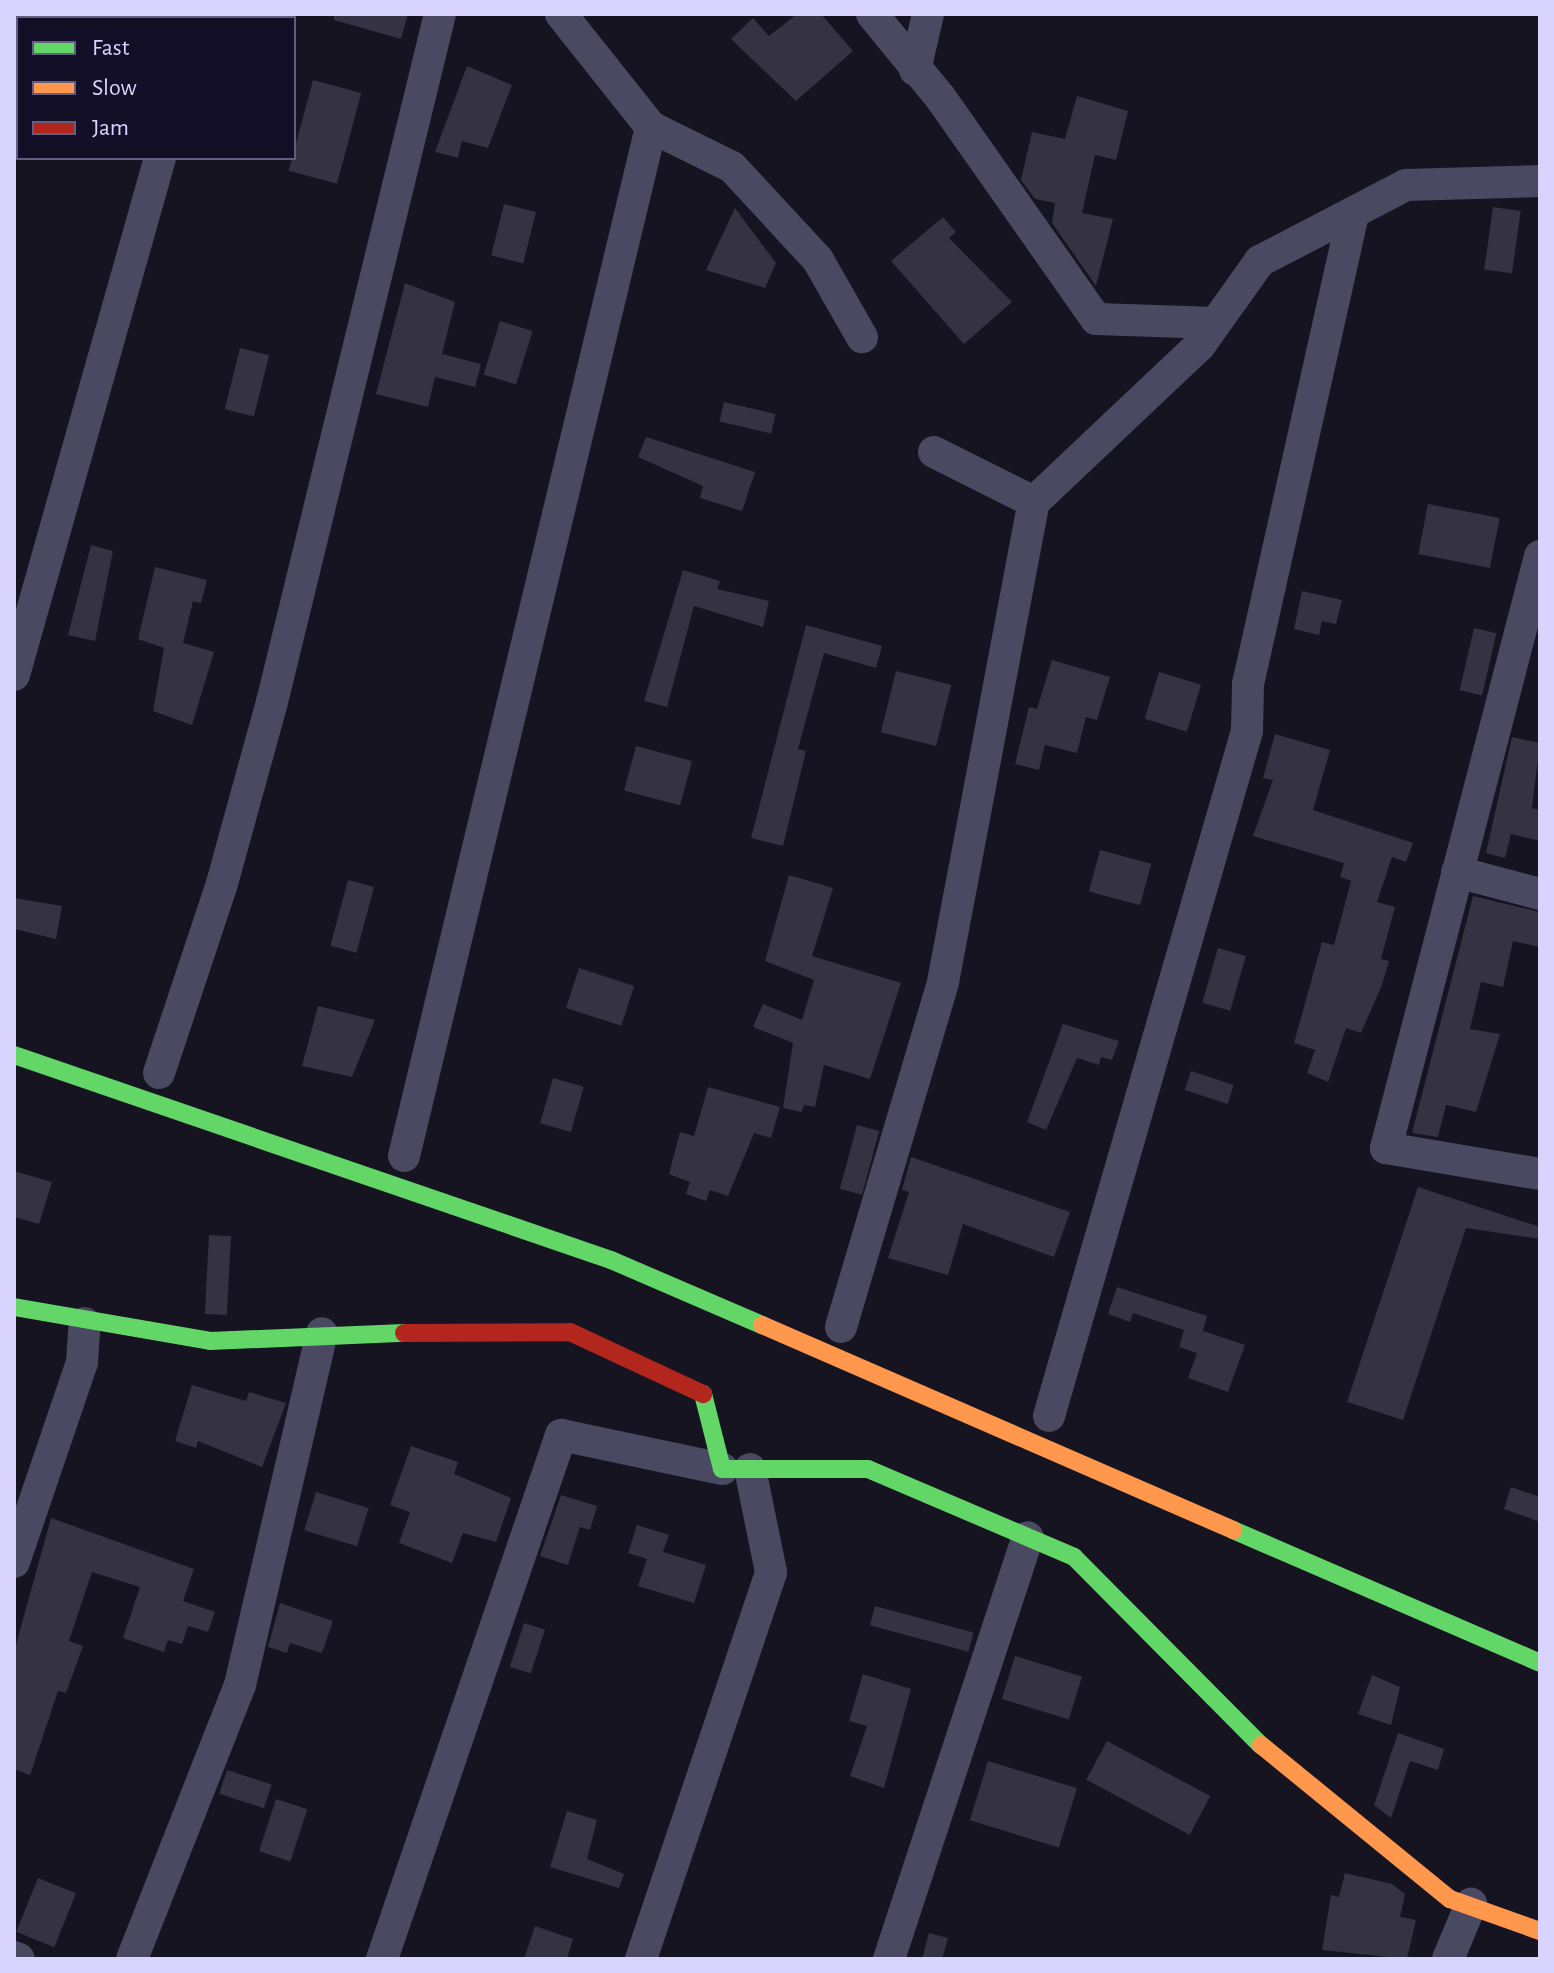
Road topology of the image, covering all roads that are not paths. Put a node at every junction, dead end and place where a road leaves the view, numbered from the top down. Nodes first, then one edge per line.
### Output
1 (440, 14) edge
2 (561, 14) edge
3 (872, 14) edge
4 (928, 14) edge
5 (915, 70) junction
6 (651, 127) junction
7 (159, 160) edge
8 (1540, 181) edge
9 (1353, 213) junction
10 (1215, 323) junction
11 (862, 337) dead end
12 (934, 452) dead end
13 (1034, 502) junction
14 (1540, 556) edge
15 (14, 675) edge
16 (1457, 872) junction
17 (1540, 894) edge
18 (14, 1055) edge
19 (159, 1074) dead end
20 (404, 1156) dead end
21 (1540, 1174) edge
22 (14, 1307) edge
23 (85, 1323) junction
24 (841, 1327) dead end
25 (322, 1333) junction
26 (1049, 1416) dead end
27 (736, 1469) junction
28 (1028, 1537) junction
29 (14, 1562) edge
30 (1540, 1663) edge
31 (1471, 1904) junction
32 (1540, 1931) edge
33 (132, 1959) edge
34 (382, 1959) edge
35 (641, 1959) edge
36 (889, 1959) edge
37 (1448, 1959) edge

1 - 19 street
2 - 6 street
3 - 5 street
4 - 5 street
5 - 10 street
6 - 11 street
6 - 20 street
7 - 15 street
8 - 9 street
9 - 10 street
9 - 26 street
10 - 13 street
12 - 13 street
13 - 24 street
14 - 16 street
16 - 17 street
16 - 21 street
18 - 30 street
22 - 23 street
23 - 25 street
23 - 29 street
25 - 27 street
25 - 33 street
27 - 28 street
27 - 34 street
27 - 35 street
28 - 31 street
28 - 36 street
31 - 32 street
31 - 37 street

